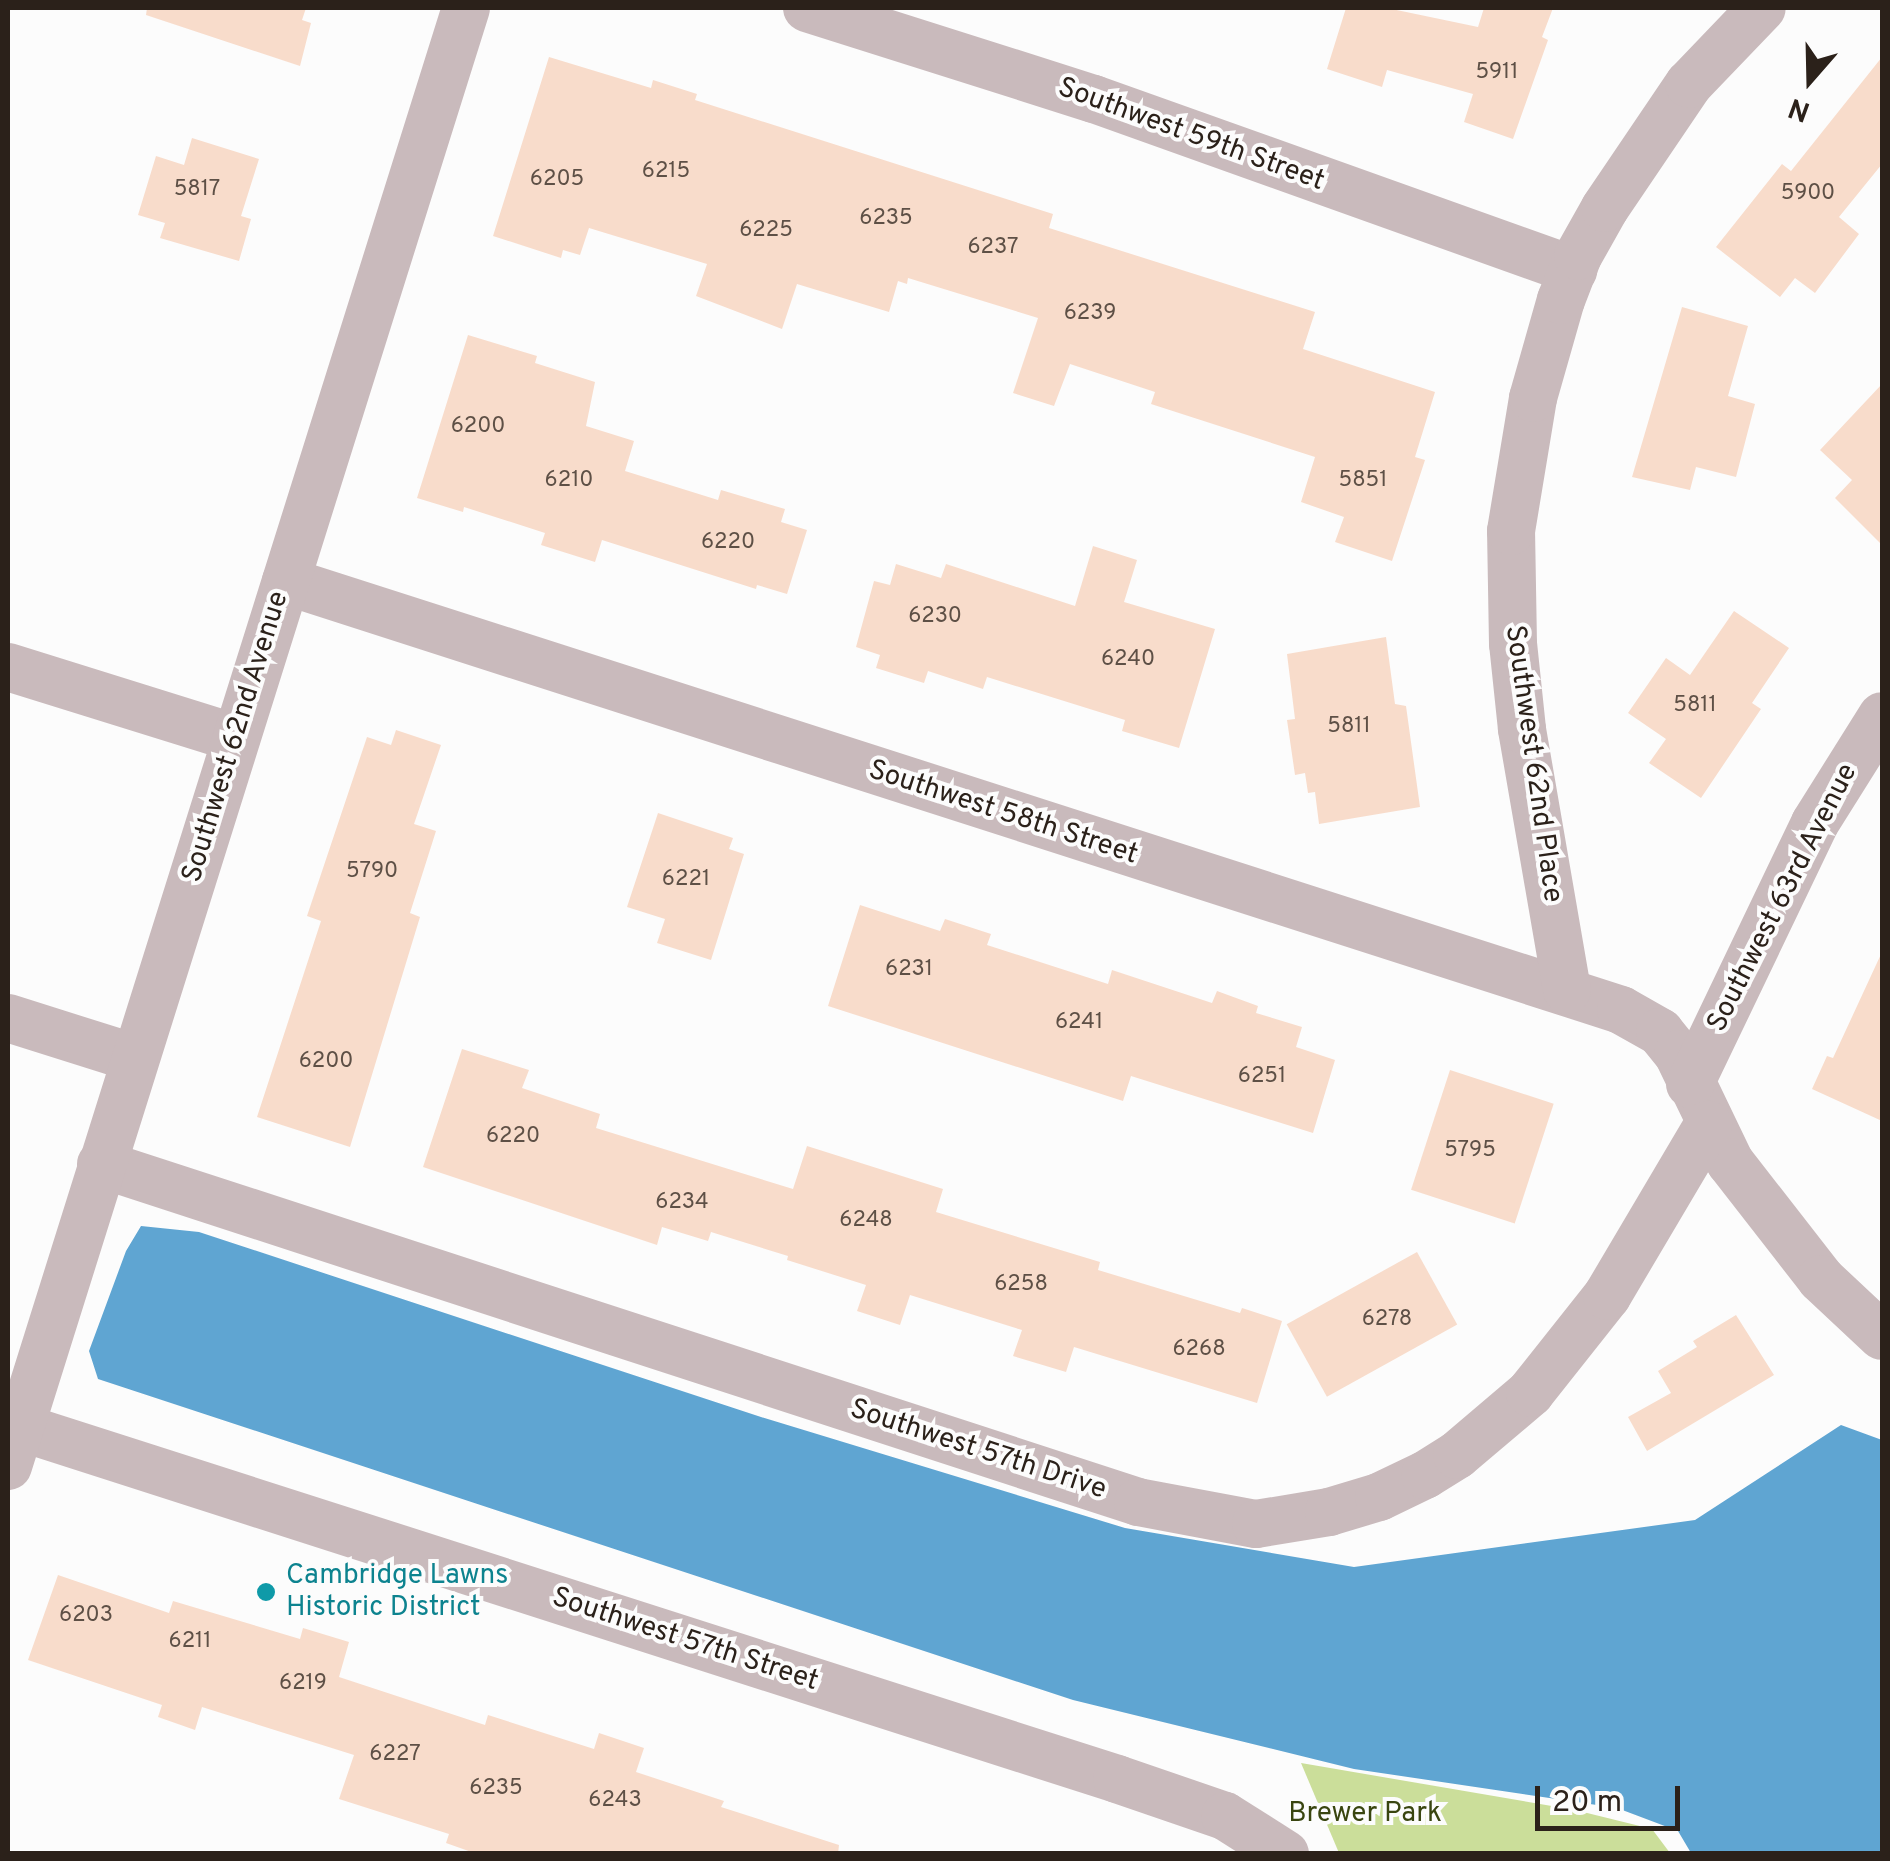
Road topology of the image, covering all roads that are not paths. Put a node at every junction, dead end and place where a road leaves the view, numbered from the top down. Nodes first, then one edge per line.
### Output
1 (466, 8) edge
2 (808, 8) edge
3 (1762, 8) edge
4 (1573, 270) junction
5 (286, 581) junction
6 (8, 666) edge
7 (1882, 716) edge
8 (236, 738) junction
9 (1567, 990) junction
10 (8, 1018) edge
11 (135, 1058) junction
12 (1699, 1105) junction
13 (101, 1164) junction
14 (1882, 1336) edge
15 (14, 1446) edge
16 (1285, 1854) edge

1 - 5 street, Southwest 62nd Avenue
2 - 4 street, Southwest 59th Street
3 - 4 street, Southwest 62nd Place
4 - 9 street, Southwest 62nd Place
5 - 8 street, Southwest 62nd Avenue
5 - 9 street, Southwest 58th Street
6 - 8 street
7 - 12 street, Southwest 63rd Avenue
8 - 11 street, Southwest 62nd Avenue
9 - 12 street, Southwest 58th Street
10 - 11 street
11 - 13 street, Southwest 62nd Avenue
12 - 13 street, Southwest 57th Drive
12 - 14 street
13 - 15 street, Southwest 62nd Avenue
15 - 16 street, Southwest 57th Street

